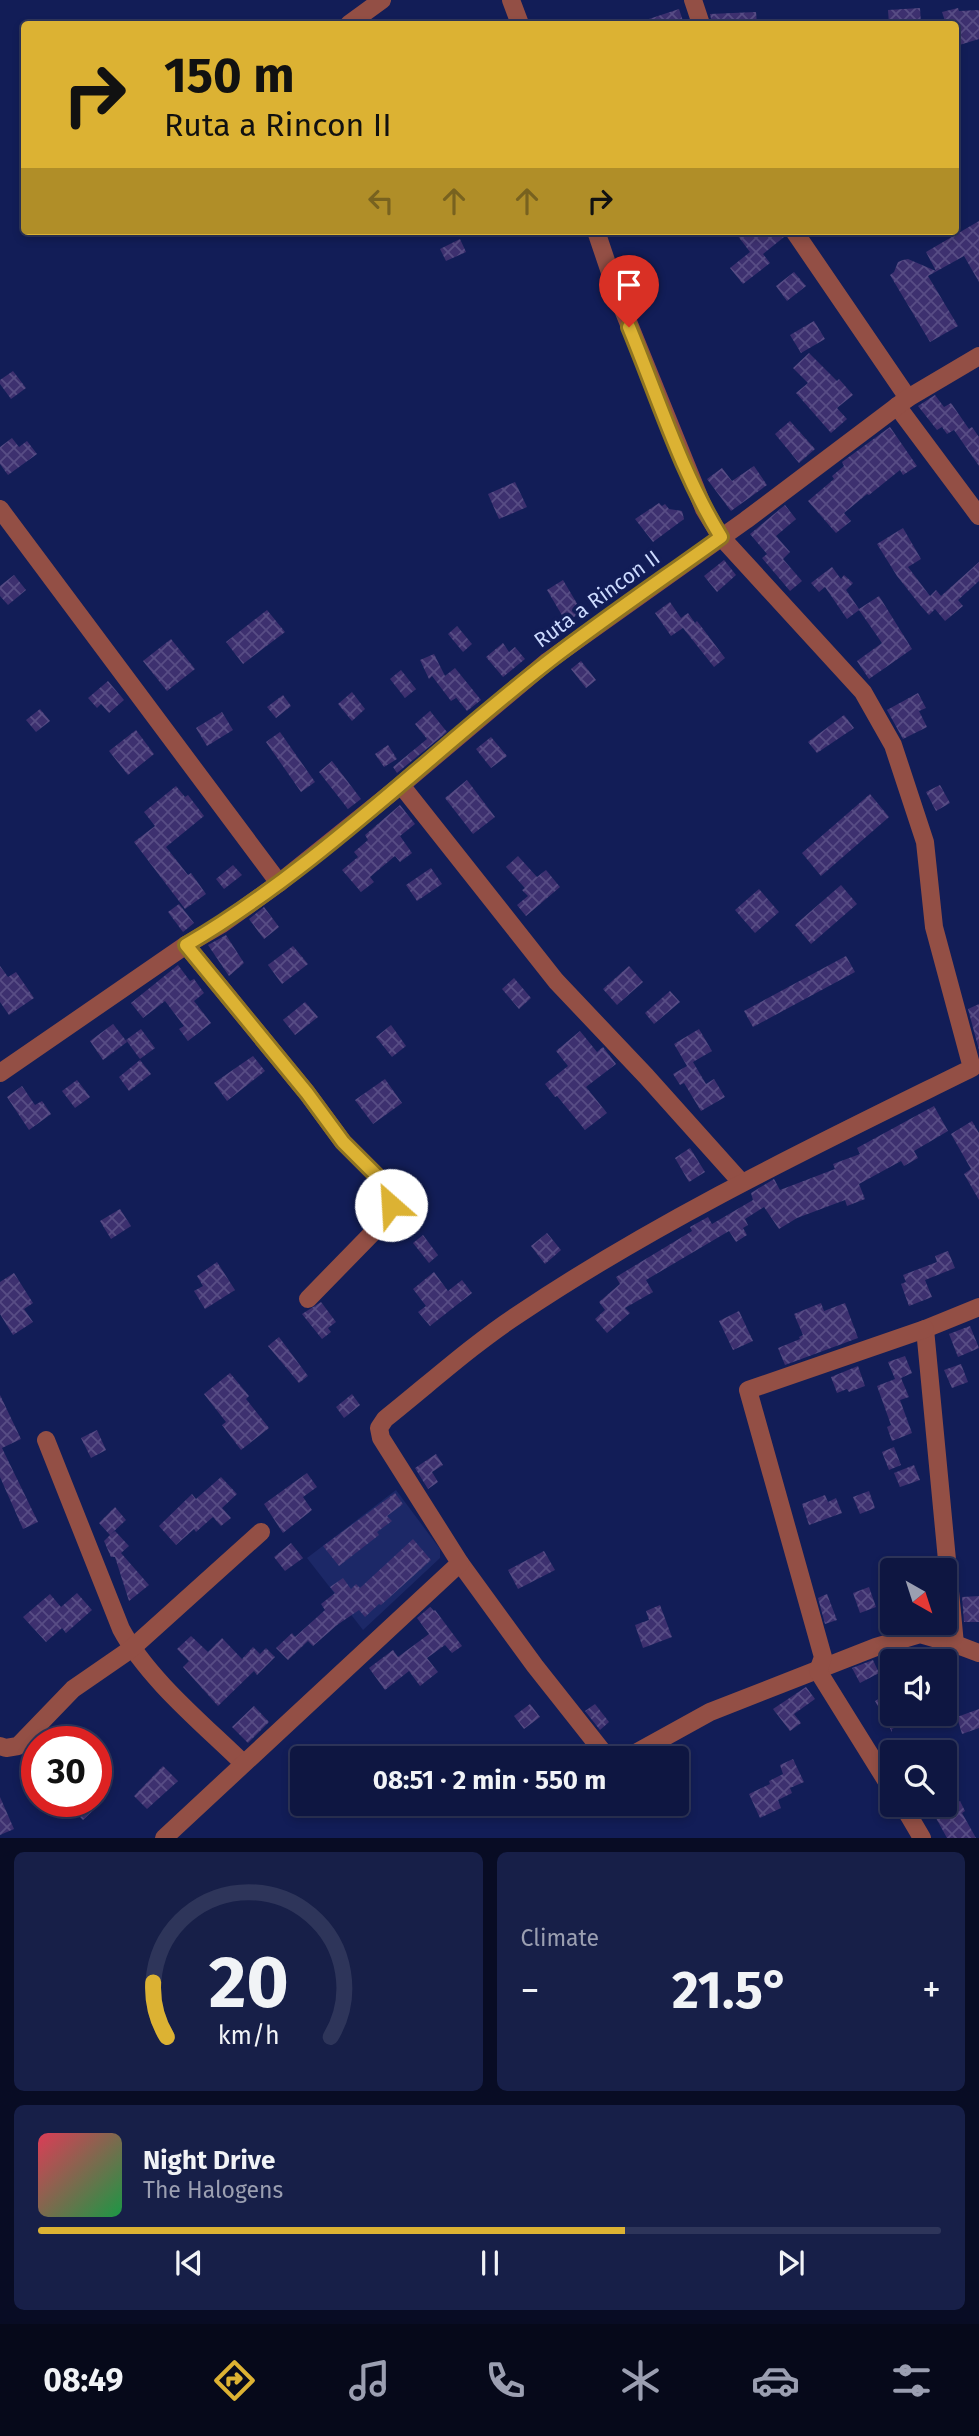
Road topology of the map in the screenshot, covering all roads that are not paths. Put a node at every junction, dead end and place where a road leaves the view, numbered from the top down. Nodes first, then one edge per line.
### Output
1 (382, 0) edge
2 (511, 0) edge
3 (693, 0) edge
4 (353, 21) edge
5 (519, 21) edge
6 (700, 21) edge
7 (597, 235) edge
8 (797, 235) edge
9 (979, 356) edge
10 (903, 402) junction
11 (0, 509) edge
12 (979, 516) edge
13 (721, 537) junction
14 (401, 785) junction
15 (279, 883) junction
16 (186, 945) junction
17 (0, 1073) edge
18 (976, 1074) edge
19 (741, 1182) junction
20 (308, 1299) dead end
21 (979, 1307) edge
22 (925, 1329) junction
23 (46, 1440) dead end
24 (261, 1532) dead end
25 (944, 1558) edge
26 (460, 1563) junction
27 (908, 1635) edge
28 (939, 1635) edge
29 (953, 1635) edge
30 (955, 1644) junction
31 (131, 1649) junction
32 (979, 1653) edge
33 (818, 1671) junction
34 (0, 1746) edge
35 (243, 1763) junction
36 (880, 1771) edge
37 (910, 1817) edge
38 (164, 1838) edge
39 (922, 1838) edge

1 - 4 street
2 - 5 street
3 - 6 street
7 - 13 street
8 - 10 street
9 - 10 street, Ruta a Rincon II
10 - 12 street
10 - 13 street, Ruta a Rincon II
11 - 15 street
13 - 14 street, Ruta a Rincon II
13 - 18 street
14 - 15 street, Ruta a Rincon II
14 - 19 street
15 - 16 street, Ruta a Rincon II
16 - 17 street, Ruta a Rincon II
16 - 20 street
18 - 19 street
19 - 26 street
21 - 22 street
22 - 25 street
22 - 33 street
23 - 31 street
24 - 31 street
26 - 33 street
26 - 35 street
27 - 33 street
28 - 30 street
29 - 30 street
30 - 32 street
31 - 34 street
31 - 35 street
33 - 36 street
35 - 38 street
37 - 39 street

